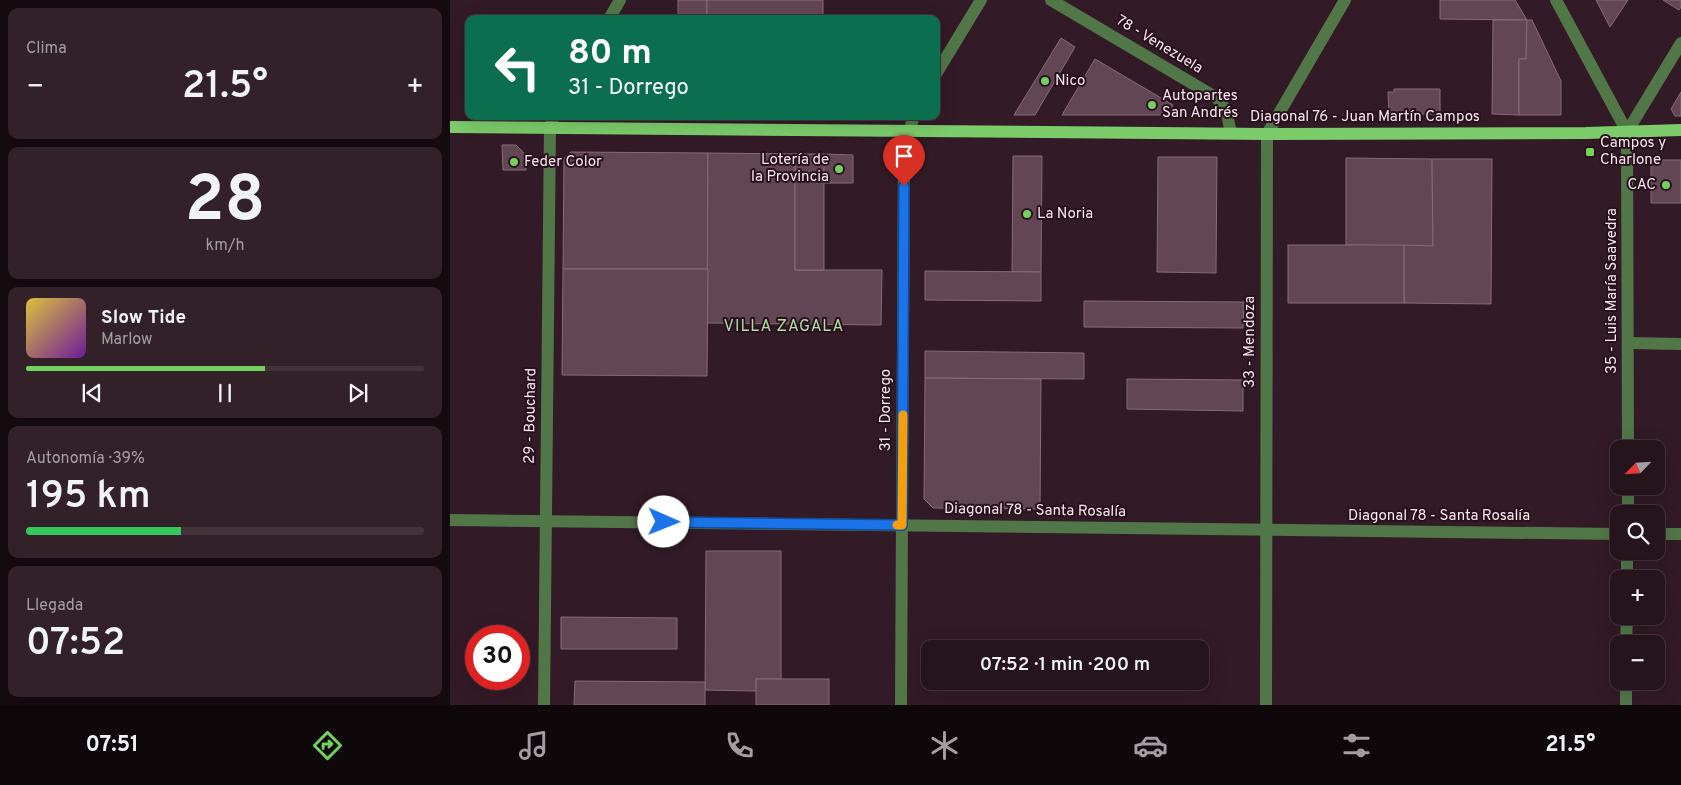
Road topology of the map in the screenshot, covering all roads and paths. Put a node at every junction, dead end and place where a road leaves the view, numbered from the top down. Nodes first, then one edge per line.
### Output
1 (620, 0) edge
2 (981, 0) edge
3 (1051, 0) edge
4 (1345, 0) edge
5 (1556, 0) edge
6 (611, 15) edge
7 (1681, 44) edge
8 (940, 67) edge
9 (913, 120) edge
10 (552, 122) edge
11 (450, 127) edge
12 (909, 130) junction
13 (1681, 130) edge
14 (1628, 132) junction
15 (1231, 134) junction
16 (1267, 134) junction
17 (1630, 344) junction
18 (1681, 344) edge
19 (1628, 440) edge
20 (450, 520) edge
21 (546, 520) junction
22 (902, 525) junction
23 (1266, 531) junction
24 (1610, 534) edge
25 (1665, 534) edge
26 (1681, 534) edge
27 (1626, 690) edge
28 (544, 705) edge
29 (901, 705) edge
30 (1266, 705) edge
31 (1626, 705) edge

1 - 6 street
2 - 8 street
3 - 15 street, 78 - Venezuela
4 - 16 street
5 - 14 street
7 - 14 street
9 - 12 street, 31 - Dorrego
10 - 11 main road, Diagonal 76 - Juan Martín Campos
10 - 12 main road, Diagonal 76 - Juan Martín Campos
10 - 21 street, 29 - Bouchard
12 - 15 main road, Diagonal 76 - Juan Martín Campos
12 - 22 street, 31 - Dorrego
13 - 14 main road, Diagonal 76 - Juan Martín Campos
14 - 16 main road, Diagonal 76 - Juan Martín Campos
14 - 17 street, 35 - Luis María Saavedra
15 - 16 main road, Diagonal 76 - Juan Martín Campos
16 - 23 street, 33 - Mendoza
17 - 18 street
17 - 19 street, 35 - Luis María Saavedra
20 - 21 street, Diagonal 78 - Santa Rosalía
21 - 22 street, Diagonal 78 - Santa Rosalía
21 - 28 street, 29 - Bouchard
22 - 23 street, Diagonal 78 - Santa Rosalía
22 - 29 street, 31 - Dorrego
23 - 24 street, Diagonal 78 - Santa Rosalía
23 - 30 street, 33 - Mendoza
25 - 26 street
27 - 31 street

